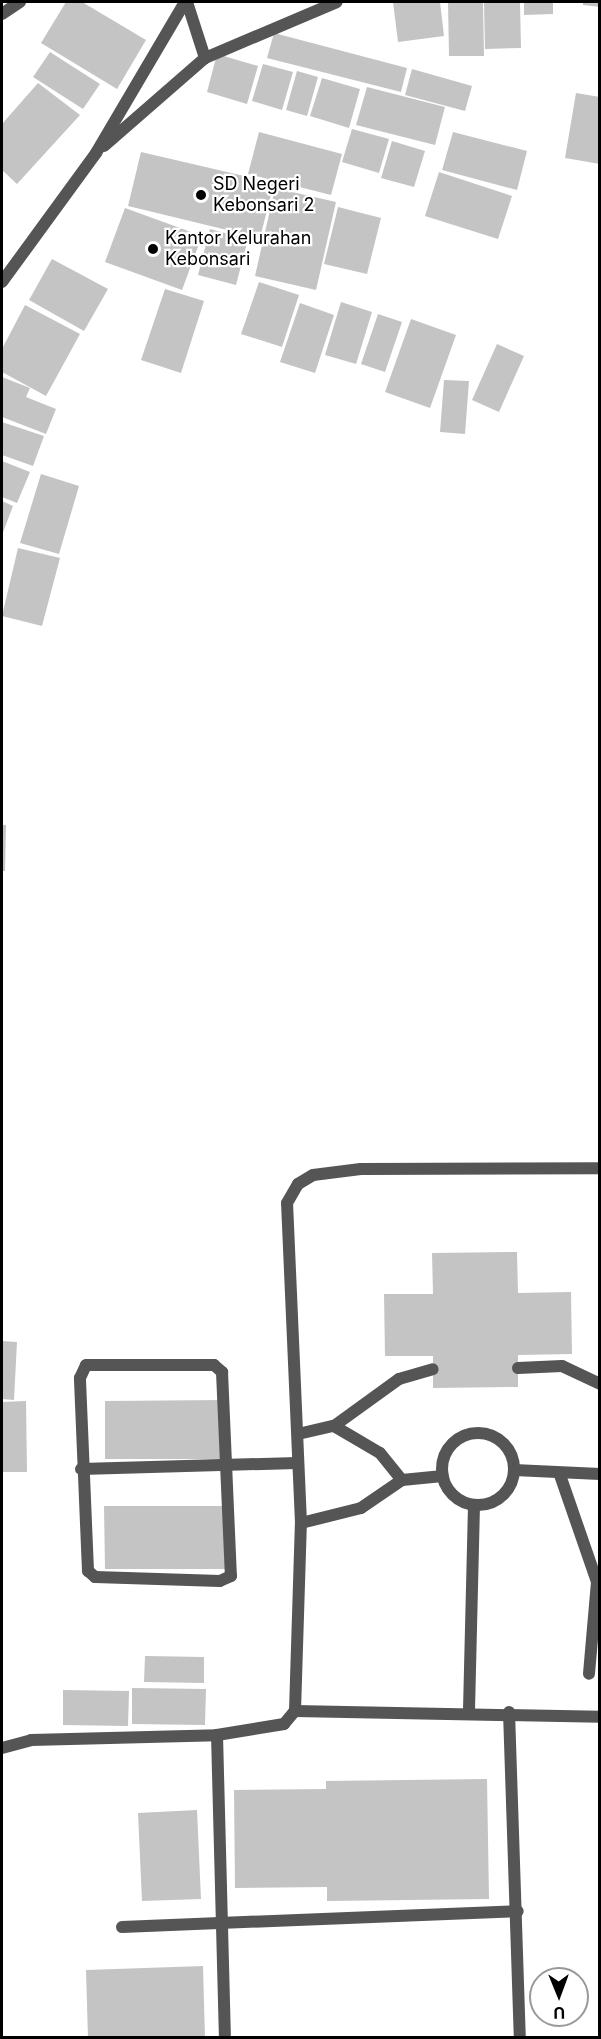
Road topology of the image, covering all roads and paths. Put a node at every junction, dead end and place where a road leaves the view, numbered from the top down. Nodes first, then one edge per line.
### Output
1 (20, 2) edge
2 (186, 2) edge
3 (337, 2) edge
4 (2, 14) edge
5 (204, 58) junction
6 (96, 153) junction
7 (2, 282) edge
8 (600, 1168) edge
9 (518, 1368) dead end
10 (433, 1369) dead end
11 (600, 1384) edge
12 (334, 1426) junction
13 (298, 1434) junction
14 (229, 1463) junction
15 (297, 1463) junction
16 (81, 1469) junction
17 (514, 1470) junction
18 (600, 1474) edge
19 (560, 1475) junction
20 (443, 1476) junction
21 (402, 1480) junction
22 (474, 1505) junction
23 (301, 1523) junction
24 (589, 1674) dead end
25 (469, 1710) junction
26 (295, 1711) junction
27 (509, 1712) junction
28 (600, 1717) edge
29 (218, 1736) junction
30 (2, 1748) edge
31 (518, 1911) junction
32 (222, 1921) junction
33 (122, 1927) dead end
34 (225, 2036) edge
35 (520, 2037) edge

1 - 4 street
2 - 5 street
2 - 6 street
3 - 5 street
5 - 6 street
6 - 7 street
8 - 13 street
9 - 11 street
10 - 12 street
12 - 13 street
12 - 21 street
13 - 15 street
14 - 15 street
14 - 16 street
14 - 16 street
14 - 16 street
15 - 23 street
17 - 19 street
17 - 20 street
17 - 22 street
18 - 19 street
19 - 24 street
20 - 21 street
20 - 22 street
21 - 23 street
22 - 25 street
23 - 26 street
25 - 26 street
25 - 27 street
26 - 29 street
27 - 28 street
27 - 31 street
29 - 30 street
29 - 32 street
31 - 32 street
31 - 35 street
32 - 33 street
32 - 34 street

